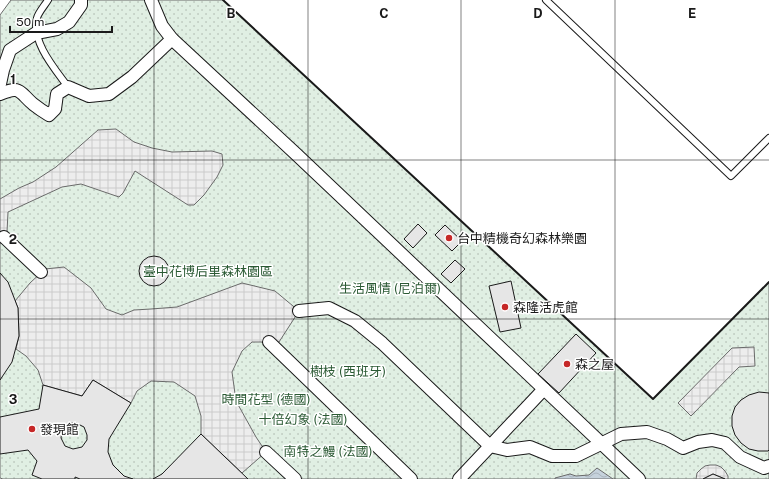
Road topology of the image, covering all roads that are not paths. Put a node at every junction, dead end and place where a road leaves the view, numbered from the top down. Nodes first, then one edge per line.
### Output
1 (48, 0) edge
2 (81, 0) edge
3 (151, 0) edge
4 (546, 0) edge
5 (36, 33) junction
6 (172, 39) junction
7 (0, 84) edge
8 (68, 87) junction
9 (0, 94) edge
10 (769, 138) edge
11 (4, 236) dead end
12 (41, 272) dead end
13 (298, 311) dead end
14 (269, 342) dead end
15 (544, 389) junction
16 (602, 444) junction
17 (490, 446) junction
18 (266, 452) dead end
19 (765, 471) edge
20 (295, 479) edge
21 (411, 479) edge
22 (459, 479) edge
23 (639, 479) edge

1 - 5 lane
2 - 5 street
3 - 6 street
4 - 10 lane
5 - 7 street
5 - 8 lane
6 - 8 street
6 - 15 street
8 - 9 street
11 - 12 street
13 - 17 street
14 - 21 street
15 - 16 street
15 - 17 street
16 - 17 street
16 - 19 street
16 - 23 street
17 - 22 street
18 - 20 street

